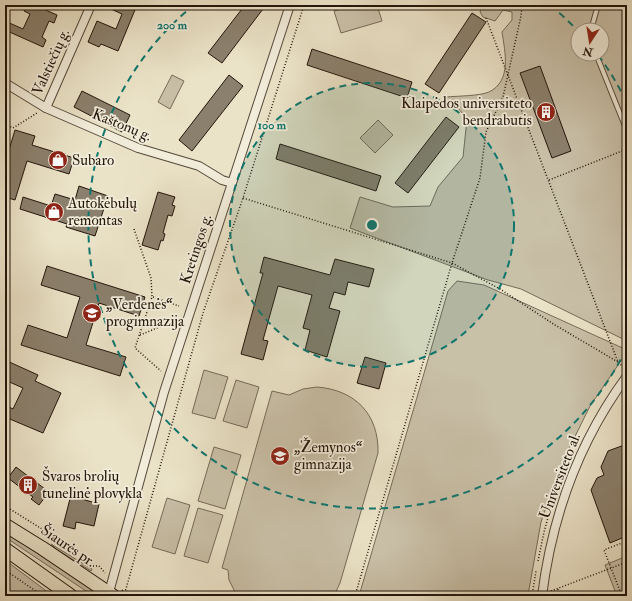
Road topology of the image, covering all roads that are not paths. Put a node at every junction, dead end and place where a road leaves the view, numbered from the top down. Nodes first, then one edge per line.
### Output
1 (92, 5) edge
2 (290, 5) edge
3 (598, 5) edge
4 (593, 22) edge
5 (599, 62) edge
6 (5, 83) edge
7 (46, 108) junction
8 (627, 131) edge
9 (232, 183) junction
10 (627, 376) edge
11 (5, 525) edge
12 (5, 550) edge
13 (114, 594) edge
14 (542, 595) edge
15 (71, 596) edge

1 - 7 street, Valstiečių g.
2 - 9 street, Kretingos g.
3 - 4 lane
5 - 8 lane
6 - 7 street, Kaštonų g.
7 - 9 street, Kaštonų g.
9 - 13 street, Kretingos g.
10 - 14 street, Universiteto al.
11 - 13 main road, Šiaurės pr.
12 - 15 main road

